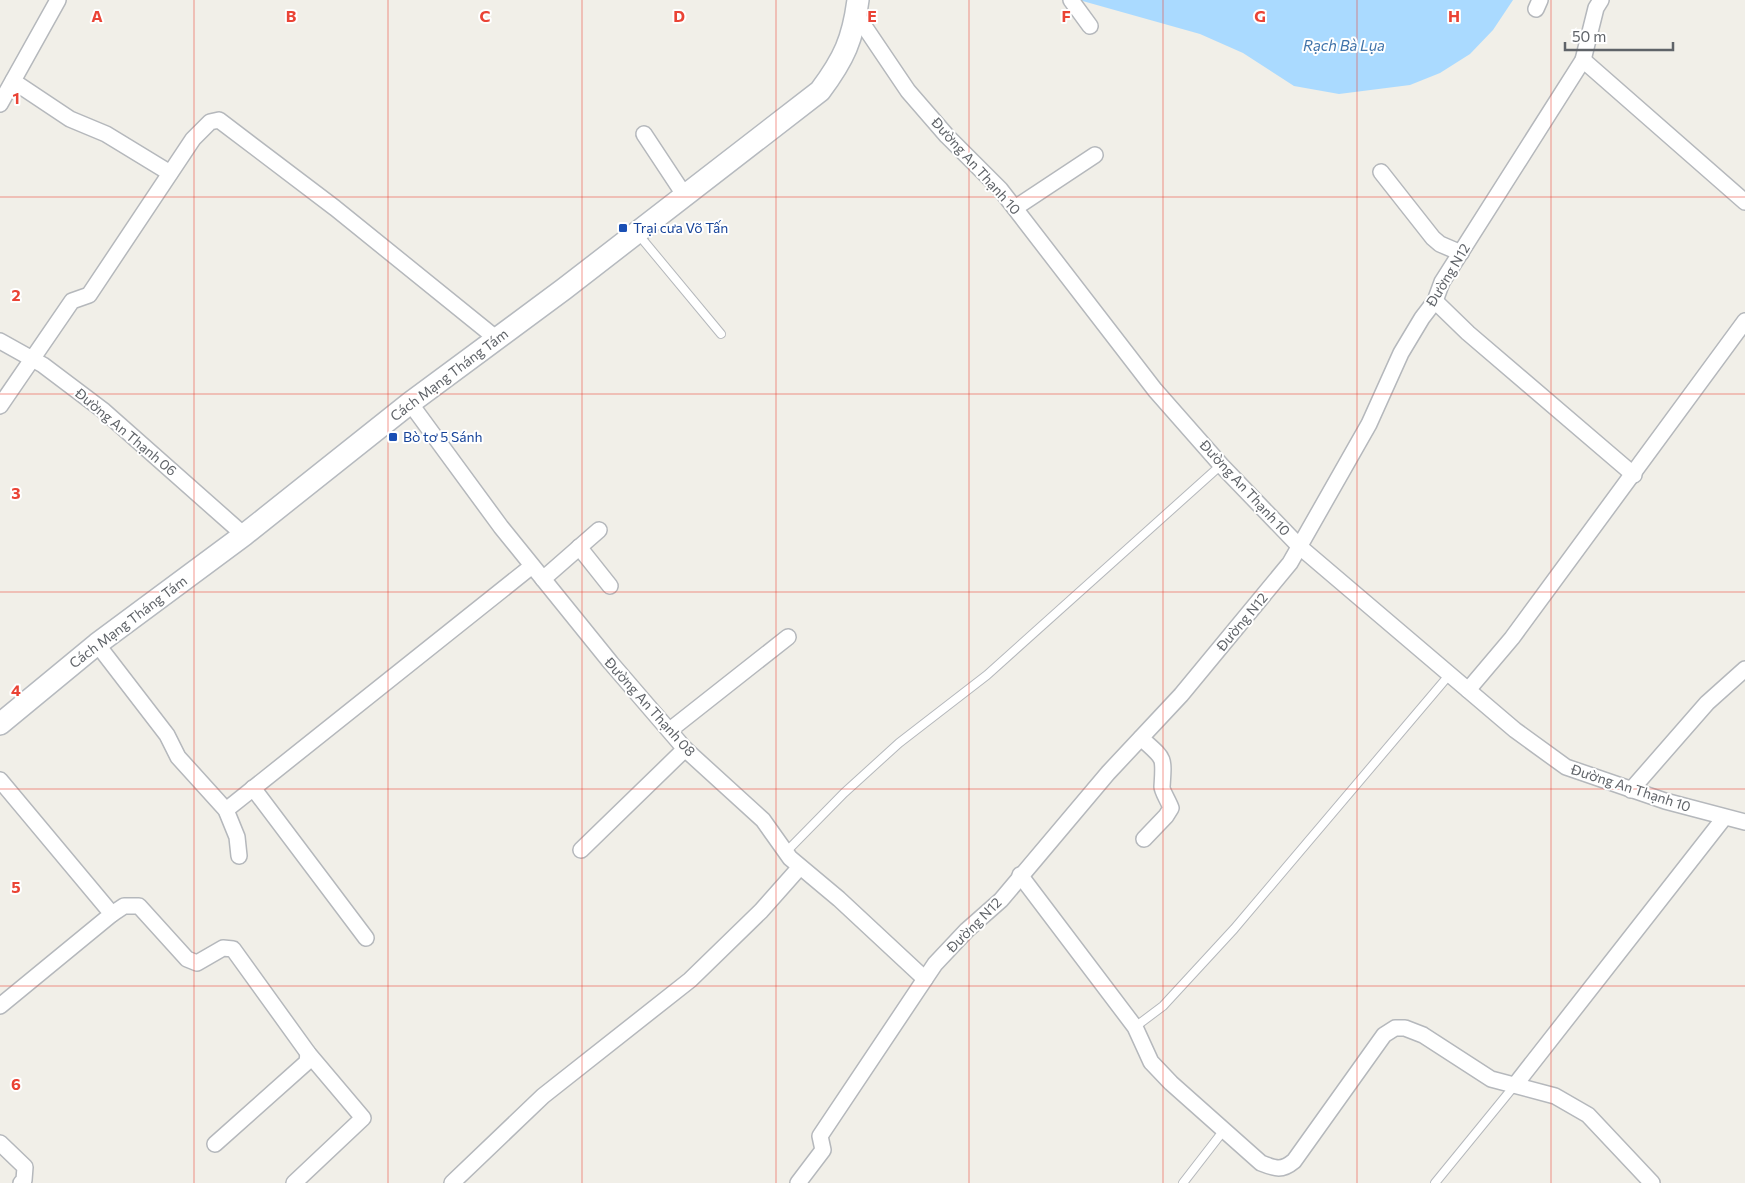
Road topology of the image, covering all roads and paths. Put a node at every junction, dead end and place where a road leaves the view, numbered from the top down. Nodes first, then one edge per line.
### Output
1 (58, 0) edge
2 (1070, 0) edge
3 (1601, 0) edge
4 (857, 7) edge
5 (1090, 26) dead end
6 (1583, 60) junction
7 (12, 81) junction
8 (0, 104) edge
9 (644, 134) dead end
10 (1095, 155) dead end
11 (1381, 172) dead end
12 (170, 173) junction
13 (685, 196) junction
14 (1745, 202) edge
15 (1015, 208) junction
16 (637, 233) junction
17 (1450, 249) junction
18 (1435, 301) junction
19 (1745, 321) edge
20 (720, 334) dead end
21 (497, 339) junction
22 (0, 341) edge
23 (31, 359) junction
24 (410, 403) junction
25 (0, 406) edge
26 (1221, 465) junction
27 (1634, 474) junction
28 (599, 530) dead end
29 (244, 535) junction
30 (579, 547) junction
31 (1300, 547) junction
32 (532, 566) junction
33 (543, 579) junction
34 (610, 586) dead end
35 (788, 637) dead end
36 (97, 644) junction
37 (1745, 670) edge
38 (1450, 674) junction
39 (1468, 690) junction
40 (0, 724) edge
41 (670, 730) junction
42 (1141, 738) junction
43 (685, 749) junction
44 (0, 780) edge
45 (253, 788) junction
46 (1631, 790) junction
47 (226, 810) junction
48 (1724, 818) junction
49 (1745, 822) edge
50 (1144, 839) dead end
51 (581, 850) dead end
52 (786, 852) junction
53 (239, 856) dead end
54 (800, 867) junction
55 (1020, 875) junction
56 (112, 914) junction
57 (366, 938) dead end
58 (925, 979) junction
59 (0, 1006) edge
60 (1135, 1027) junction
61 (308, 1053) junction
62 (1515, 1085) junction
63 (1224, 1130) junction
64 (0, 1143) edge
65 (215, 1144) dead end
66 (21, 1183) edge
67 (294, 1183) edge
68 (452, 1183) edge
69 (798, 1183) edge
70 (1183, 1183) edge
71 (1435, 1183) edge
72 (1652, 1183) edge

1 - 7 street
2 - 5 street
3 - 6 street, Đường N12
4 - 13 main road, Cách Mạng Tháng Tám
4 - 15 street, Đường An Thạnh 10
6 - 14 street
6 - 17 street, Đường N12
7 - 8 street
7 - 12 street
9 - 13 street
10 - 15 street
11 - 17 street
12 - 21 street
12 - 23 street
13 - 16 main road, Cách Mạng Tháng Tám
15 - 26 street, Đường An Thạnh 10
16 - 20 lane
16 - 21 main road, Cách Mạng Tháng Tám
17 - 18 street, Đường N12
18 - 27 street
18 - 31 street, Đường N12
19 - 27 street
21 - 24 main road, Cách Mạng Tháng Tám
22 - 23 street, Đường An Thạnh 06
23 - 25 street
23 - 29 street, Đường An Thạnh 06
24 - 29 main road, Cách Mạng Tháng Tám
24 - 32 street, Đường An Thạnh 08
26 - 31 street, Đường An Thạnh 10
26 - 52 lane
27 - 39 street
28 - 30 street
29 - 36 main road, Cách Mạng Tháng Tám
30 - 33 street
30 - 34 street
31 - 38 street, Đường An Thạnh 10
31 - 42 street, Đường N12
32 - 33 street, Đường An Thạnh 08
32 - 45 street
33 - 41 street, Đường An Thạnh 08
35 - 41 street
36 - 40 main road, Cách Mạng Tháng Tám
36 - 47 street
37 - 46 street
38 - 39 street, Đường An Thạnh 10
38 - 60 lane
39 - 46 street, Đường An Thạnh 10
41 - 43 street, Đường An Thạnh 08
42 - 50 street
42 - 55 street, Đường N12
43 - 51 street
43 - 52 street, Đường An Thạnh 08
44 - 56 street
45 - 47 street
45 - 57 street
46 - 48 street, Đường An Thạnh 10
47 - 53 street
48 - 49 street, Đường An Thạnh 10
48 - 62 street
52 - 54 street, Đường An Thạnh 08
54 - 58 street, Đường An Thạnh 08
54 - 68 street
55 - 58 street, Đường N12
55 - 60 street
56 - 59 street
56 - 61 street
58 - 69 street, Đường N12
60 - 63 street
61 - 65 street
61 - 67 street
62 - 63 street
62 - 71 lane
62 - 72 street
63 - 70 lane
64 - 66 street

